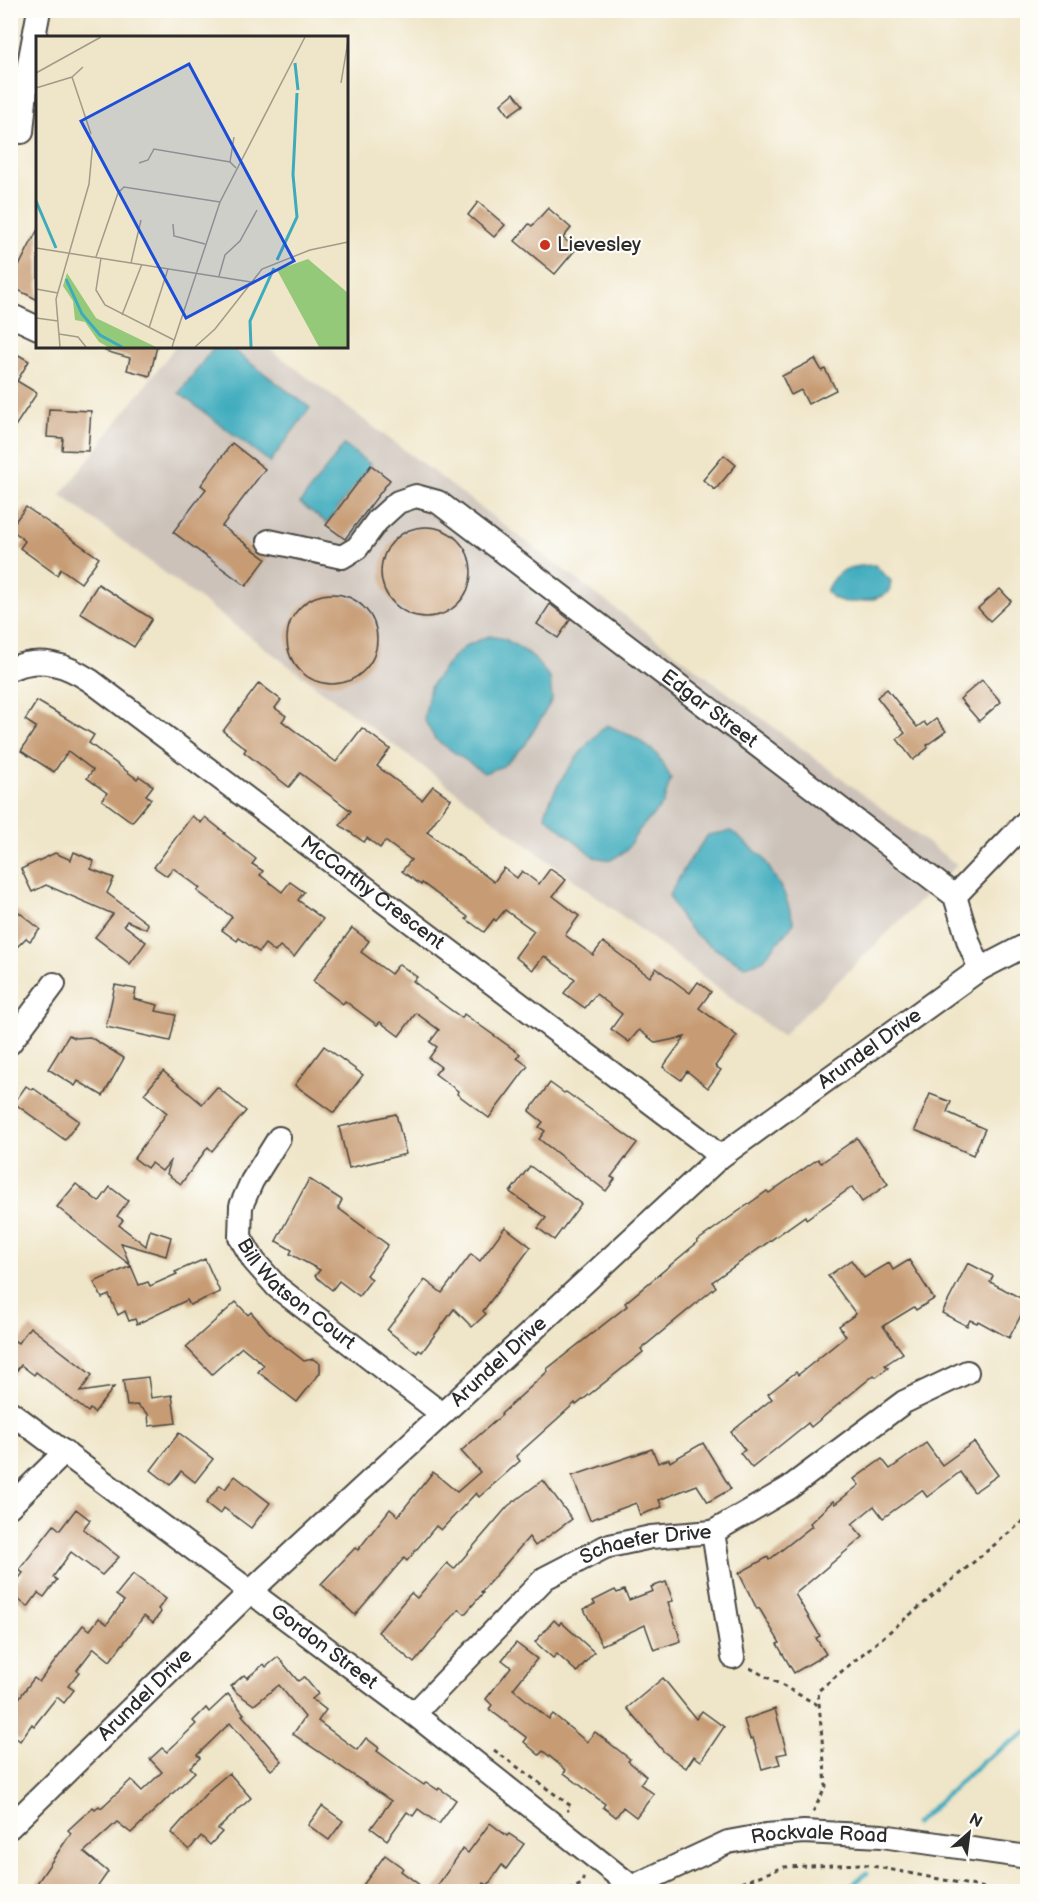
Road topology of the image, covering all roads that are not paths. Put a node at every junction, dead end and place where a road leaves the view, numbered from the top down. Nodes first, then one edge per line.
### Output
1 (39, 10) edge
2 (22, 132) dead end
3 (10, 315) edge
4 (36, 327) edge
5 (269, 542) dead end
6 (10, 669) edge
7 (1028, 820) edge
8 (955, 896) junction
9 (1028, 944) edge
10 (980, 969) junction
11 (54, 984) dead end
12 (10, 1042) edge
13 (279, 1138) dead end
14 (720, 1157) junction
15 (967, 1372) dead end
16 (10, 1412) edge
17 (442, 1413) junction
18 (65, 1452) junction
19 (10, 1506) edge
20 (713, 1532) junction
21 (249, 1592) junction
22 (733, 1657) dead end
23 (414, 1714) junction
24 (10, 1827) edge
25 (1028, 1857) edge
26 (626, 1889) edge

1 - 2 street
3 - 4 street
5 - 8 street, Edgar Street
6 - 14 street, McCarthy Crescent
7 - 8 street
8 - 10 street
9 - 10 street, Arundel Drive
10 - 14 street, Arundel Drive
11 - 12 street
13 - 17 street, Bill Watson Court
14 - 17 street, Arundel Drive
15 - 20 street, Schaefer Drive
16 - 18 street, Gordon Street
17 - 21 street, Arundel Drive
18 - 19 street
18 - 21 street, Gordon Street
20 - 22 street
20 - 23 street, Schaefer Drive
21 - 23 street, Gordon Street
21 - 24 street, Arundel Drive
23 - 26 street, Gordon Street
25 - 26 street, Rockvale Road

